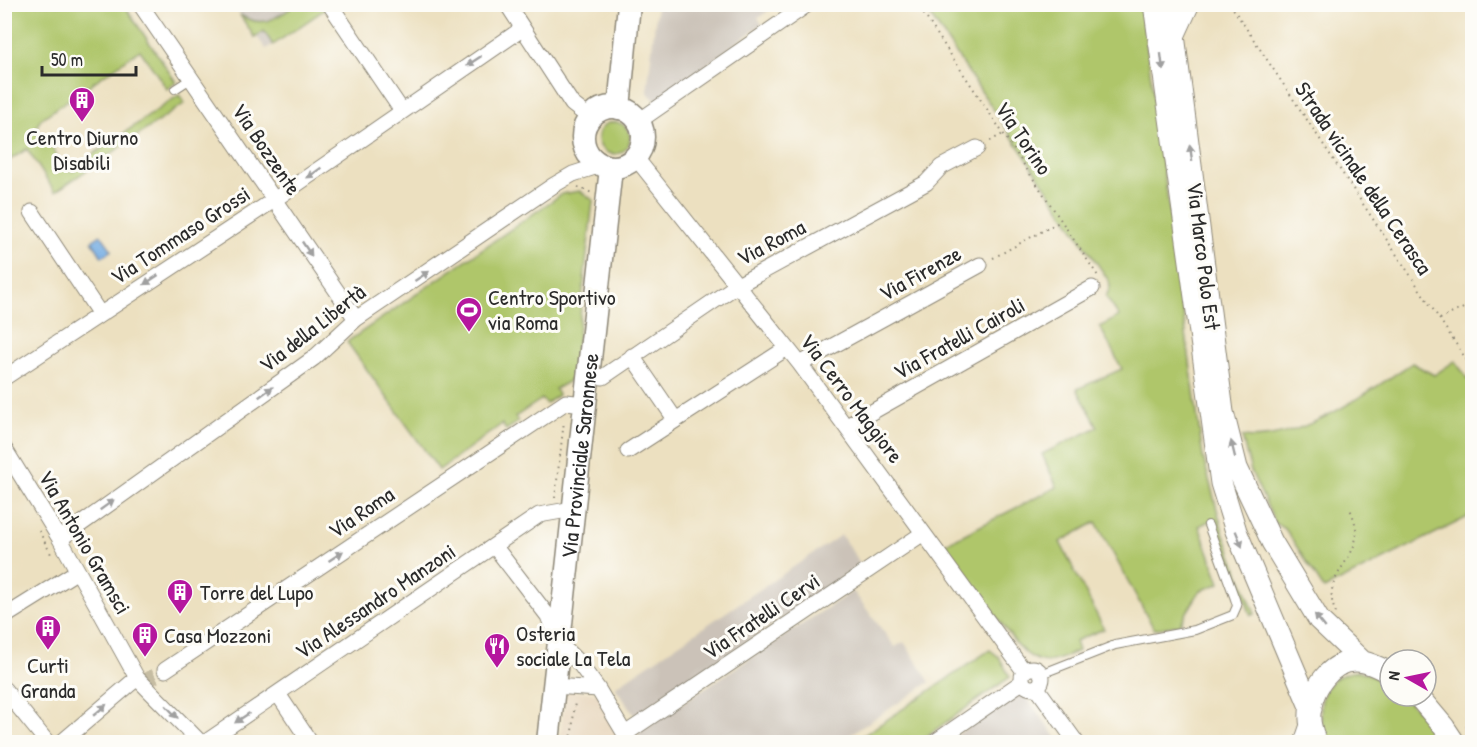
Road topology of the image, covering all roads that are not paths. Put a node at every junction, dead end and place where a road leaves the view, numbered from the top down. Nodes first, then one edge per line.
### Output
1 (141, 4) edge
2 (507, 4) edge
3 (629, 4) edge
4 (808, 4) edge
5 (1154, 4) edge
6 (1170, 4) edge
7 (1192, 4) edge
8 (331, 6) dead end
9 (522, 28) junction
10 (1175, 40) junction
11 (192, 78) junction
12 (175, 89) dead end
13 (619, 108) junction
14 (402, 111) junction
15 (590, 118) junction
16 (639, 121) junction
17 (977, 148) dead end
18 (636, 158) junction
19 (606, 166) junction
20 (274, 200) junction
21 (32, 212) dead end
22 (980, 265) road end
23 (736, 286) junction
24 (1092, 288) road end
25 (100, 314) junction
26 (356, 319) junction
27 (786, 348) junction
28 (632, 356) junction
29 (800, 364) junction
30 (588, 375) junction
31 (4, 378) edge
32 (575, 403) junction
33 (675, 419) junction
34 (847, 426) junction
35 (628, 451) dead end
36 (6, 453) edge
37 (565, 509) junction
38 (1208, 525) dead end
39 (922, 534) junction
40 (60, 539) junction
41 (495, 547) junction
42 (76, 572) junction
43 (4, 617) edge
44 (558, 642) junction
45 (1362, 661) junction
46 (1378, 668) edge
47 (165, 670) tunnel mouth
48 (1031, 679) junction
49 (140, 680) junction
50 (554, 686) junction
51 (4, 689) edge
52 (598, 689) junction
53 (278, 694) junction
54 (1430, 708) edge
55 (1311, 714) junction
56 (1455, 736) edge
57 (627, 738) edge
58 (47, 742) edge
59 (62, 742) edge
60 (200, 742) edge
61 (206, 742) edge
62 (310, 742) edge
63 (548, 742) edge
64 (935, 742) edge
65 (1076, 742) edge
66 (1302, 742) edge
67 (1316, 742) edge

1 - 11 street, Via Bozzente
2 - 9 street
3 - 13 main road
4 - 16 street
5 -> 55 street
6 - 10 street, Via Marco Polo Est
7 - 10 street
8 - 14 street
9 -> 14 street, Via Tommaso Grossi
9 - 15 street
45 -> 10 street, Via Marco Polo Est
11 - 12 lane
11 - 20 street, Via Bozzente
13 - 15 main road
13 - 16 main road
14 -> 20 street, Via Tommaso Grossi
15 - 19 main road
16 - 18 main road
17 - 23 street, Via Roma
18 - 19 main road
18 - 23 street, Via Cerro Maggiore
26 -> 19 street, Via della Libertà
19 - 30 main road, Via Provinciale Saronnese
20 -> 25 street, Via Tommaso Grossi
20 -> 26 street, Via Bozzente
21 - 25 street, Via Tommaso Grossi
22 - 29 street, Via Firenze
23 - 27 street, Via Cerro Maggiore
23 - 28 street, Via Roma
24 - 34 street, Via Fratelli Cairoli
25 - 31 street, Via Tommaso Grossi
40 -> 26 street, Via della Libertà
27 - 29 street, Via Cerro Maggiore
27 - 33 street
28 - 30 street, Via Roma
28 - 33 street
29 - 34 street, Via Cerro Maggiore
30 - 32 main road, Via Provinciale Saronnese
32 - 37 main road, Via Provinciale Saronnese
47 -> 32 street, Via Roma
33 - 35 street
34 - 39 street, Via Cerro Maggiore
36 - 40 street, Via Antonio Gramsci
37 - 41 street, Via Alessandro Manzoni
37 - 44 main road, Via Provinciale Saronnese
38 - 48 lane
39 - 48 street, Via Cerro Maggiore
39 - 57 street, Via Fratelli Cervi
40 - 42 street, Via Antonio Gramsci
41 - 44 street
41 - 53 street, Via Alessandro Manzoni
42 - 43 street
42 - 49 street, Via Antonio Gramsci
44 - 50 main road, Via Provinciale Saronnese
44 - 52 street
45 - 46 street, Via Marco Polo Est
45 - 55 street
48 - 64 street
48 - 65 street, Via Cerro Maggiore
59 -> 49 street
49 -> 60 street, Via Antonio Gramsci
50 - 52 street
50 - 63 main road, Via Provinciale Saronnese
51 - 58 street
52 - 57 street
53 -> 61 street, Via Alessandro Manzoni
53 - 62 street
54 - 56 street
55 - 66 street
55 - 67 street

